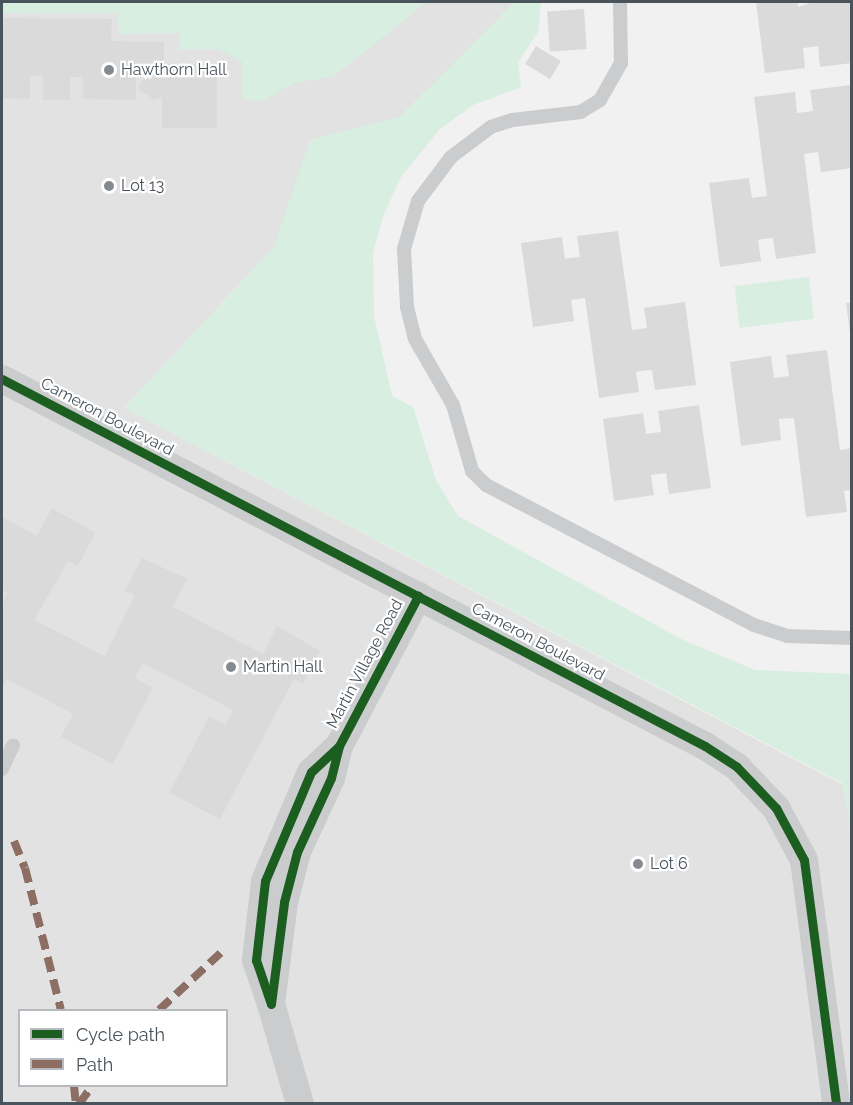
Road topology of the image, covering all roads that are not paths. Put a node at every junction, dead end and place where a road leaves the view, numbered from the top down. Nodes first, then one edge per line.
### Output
1 (620, 2) edge
2 (2, 379) edge
3 (418, 596) junction
4 (852, 638) edge
5 (13, 745) dead end
6 (2, 769) edge
7 (300, 1104) edge
8 (836, 1104) edge

1 - 4 lane
2 - 3 street, Cameron Boulevard
3 - 7 street, Martin Village Road
3 - 8 street, Cameron Boulevard
5 - 6 lane

